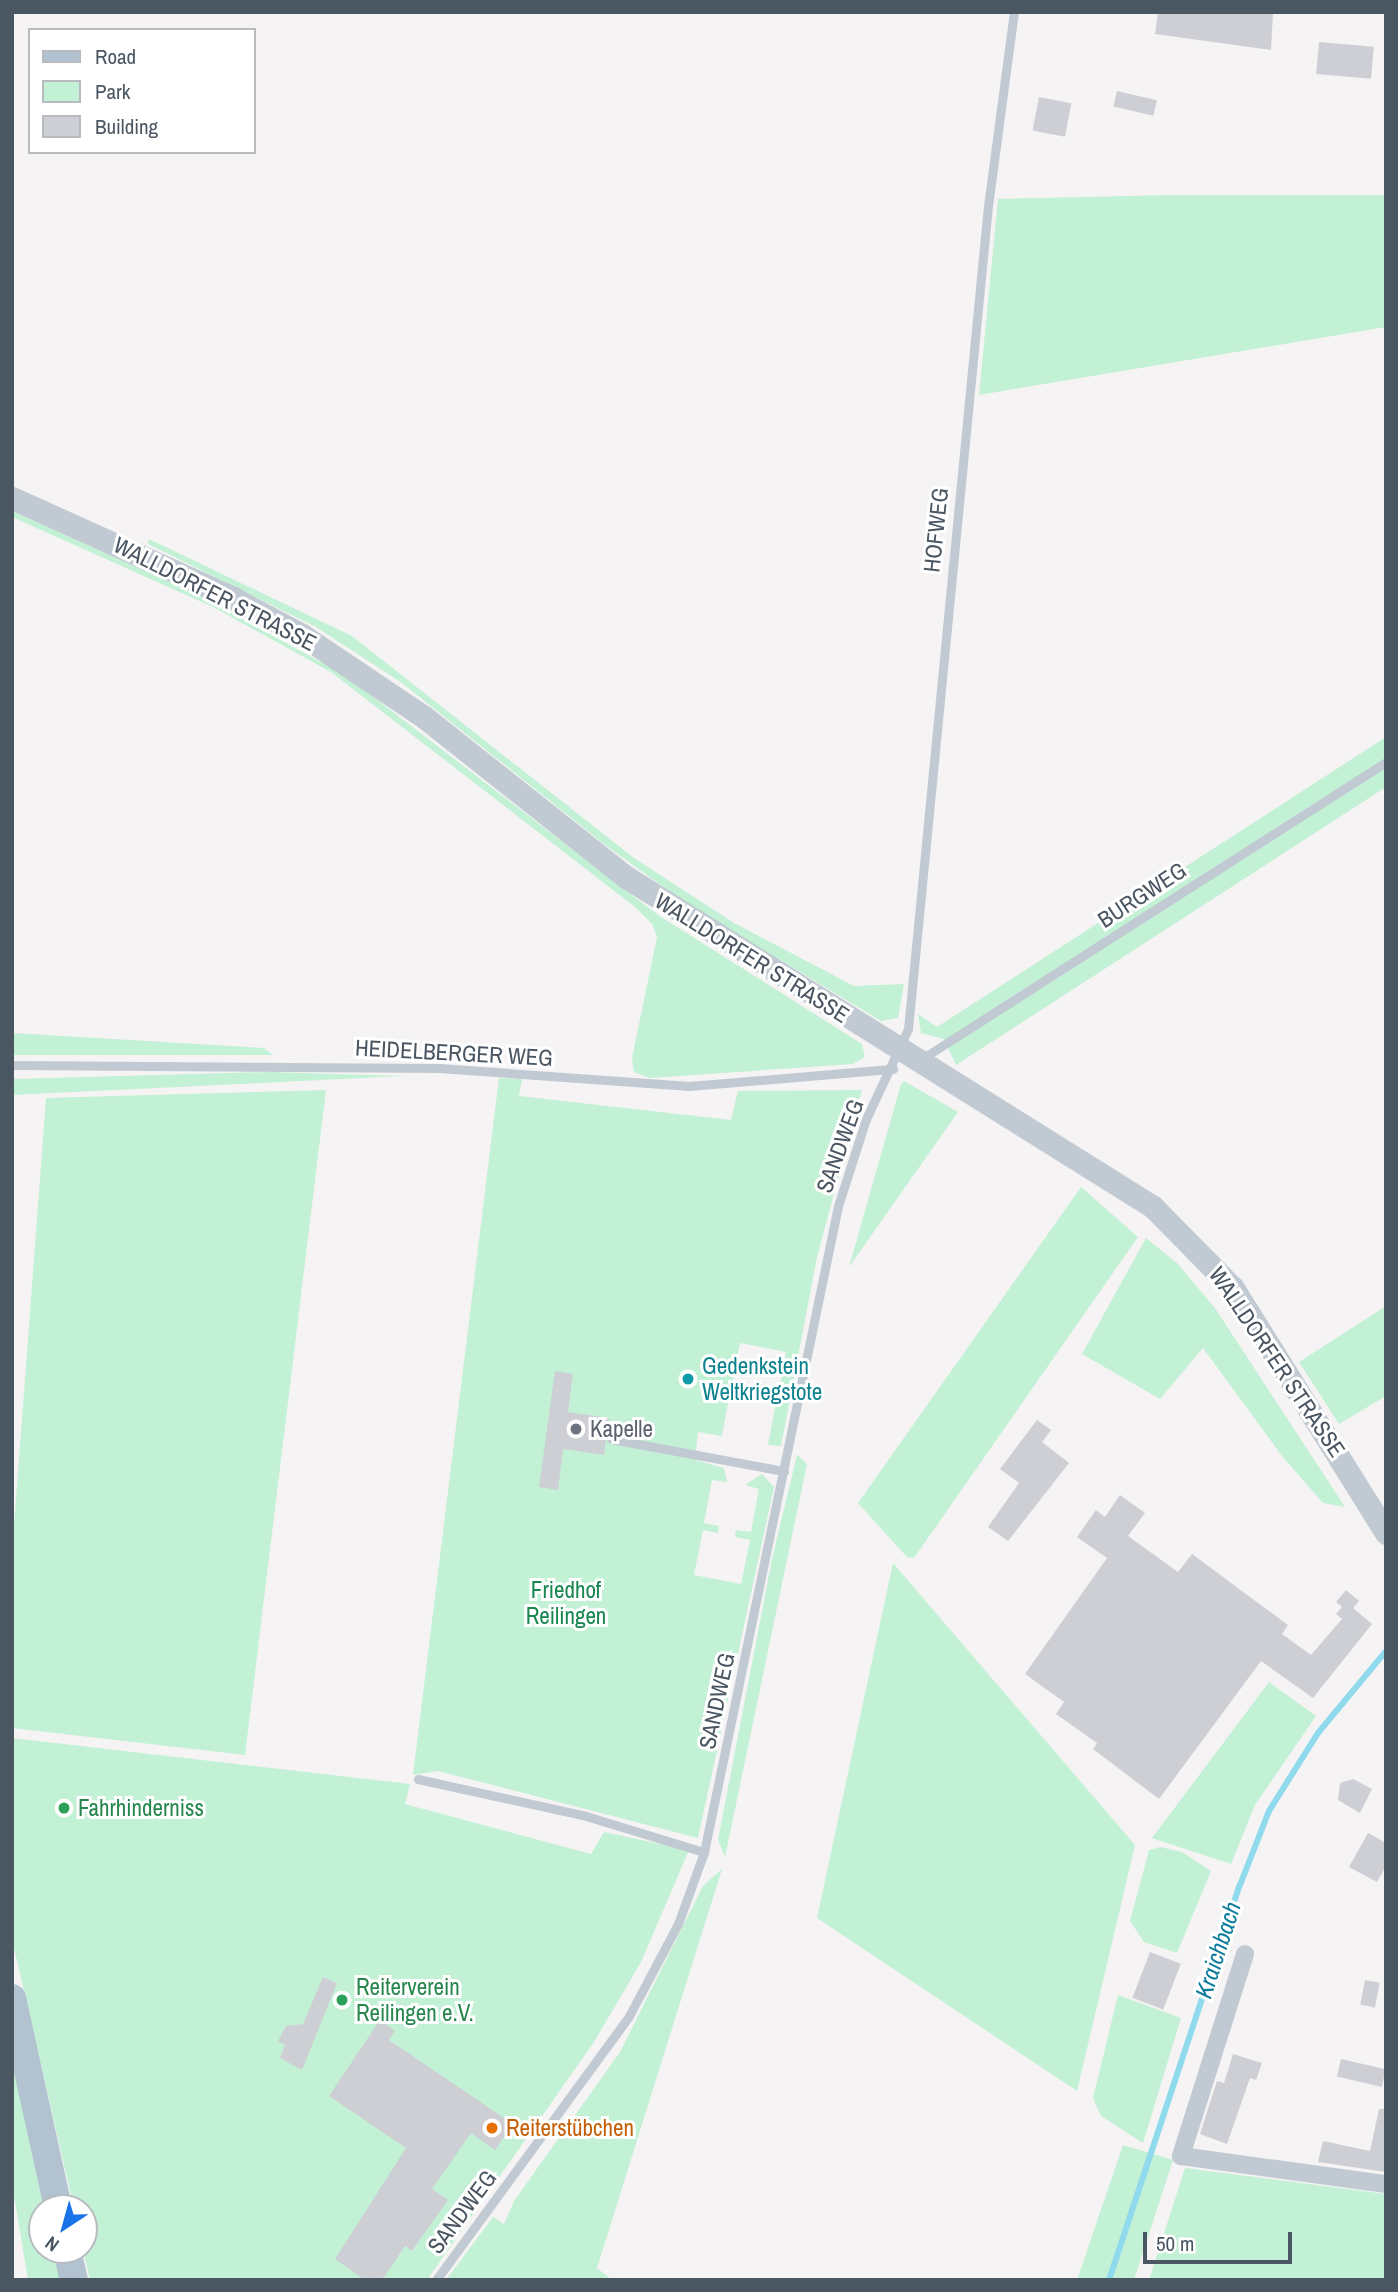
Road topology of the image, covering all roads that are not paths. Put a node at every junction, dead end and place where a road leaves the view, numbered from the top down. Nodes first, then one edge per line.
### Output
1 (1014, 12) edge
2 (12, 498) edge
3 (1386, 762) edge
4 (904, 1060) junction
5 (12, 1065) edge
6 (611, 1439) dead end
7 (784, 1471) junction
8 (1386, 1533) edge
9 (418, 1779) dead end
10 (704, 1852) junction
11 (1245, 1954) dead end
12 (12, 1998) edge
13 (1386, 2184) edge
14 (55, 2194) edge
15 (436, 2280) edge

1 - 4 lane, HOFWEG
2 - 4 street, WALLDORFER STRASSE
3 - 4 lane, BURGWEG
4 - 5 lane, HEIDELBERGER WEG
4 - 7 lane, SANDWEG
4 - 8 street, WALLDORFER STRASSE
6 - 7 lane
7 - 10 lane, SANDWEG
9 - 10 lane
10 - 15 lane, SANDWEG
11 - 13 street
12 - 14 main road

